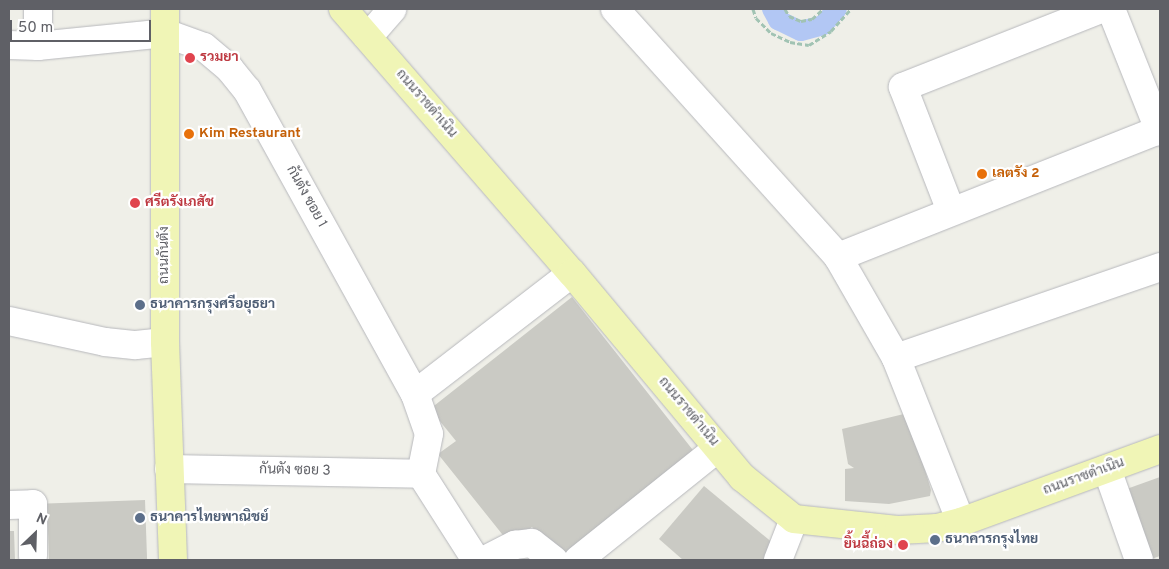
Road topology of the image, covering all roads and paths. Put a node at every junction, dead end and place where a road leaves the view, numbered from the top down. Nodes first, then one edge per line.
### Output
1 (38, 9) edge
2 (343, 9) edge
3 (392, 9) edge
4 (615, 9) edge
5 (753, 9) edge
6 (785, 9) edge
7 (823, 9) edge
8 (851, 9) edge
9 (1101, 9) edge
10 (1111, 9) edge
11 (165, 21) edge
12 (368, 37) junction
13 (9, 45) edge
14 (38, 46) junction
15 (1160, 131) edge
16 (951, 211) junction
17 (838, 257) junction
18 (1160, 267) edge
19 (572, 273) junction
20 (9, 321) edge
21 (166, 342) junction
22 (896, 358) junction
23 (415, 394) junction
24 (718, 448) junction
25 (1160, 449) edge
26 (1107, 468) junction
27 (169, 469) junction
28 (421, 474) junction
29 (9, 504) edge
30 (794, 518) junction
31 (961, 522) junction
32 (32, 556) dead end
33 (173, 560) edge
34 (476, 560) edge
35 (485, 560) edge
36 (554, 560) edge
37 (578, 560) edge
38 (778, 560) edge
39 (1139, 560) edge

1 - 14 street
2 - 12 main road, ถนนราชดำเนิน
3 - 12 street
4 - 17 street
5 - 8 path
6 - 7 path
9 - 16 street
10 - 15 street
11 - 14 street
11 - 21 main road, ถนนกันตัง
11 - 23 street, กันตัง ซอย 1
12 - 19 main road, ถนนราชดำเนิน
13 - 14 street
15 - 16 street
16 - 17 street
17 - 22 street
18 - 22 street
19 - 23 street
19 - 24 main road, ถนนราชดำเนิน
20 - 21 street
21 - 27 main road, ถนนกันตัง
22 - 31 street
23 - 28 street, กันตัง ซอย 1
24 - 30 main road, ถนนราชดำเนิน
24 - 37 street
25 - 26 main road, ถนนราชดำเนิน
26 - 31 main road, ถนนราชดำเนิน
26 - 39 street
27 - 28 street, กันตัง ซอย 3
27 - 33 main road, ถนนกันตัง
28 - 34 street
29 - 32 street
30 - 31 main road, ถนนราชดำเนิน
30 - 38 street
35 - 36 street

